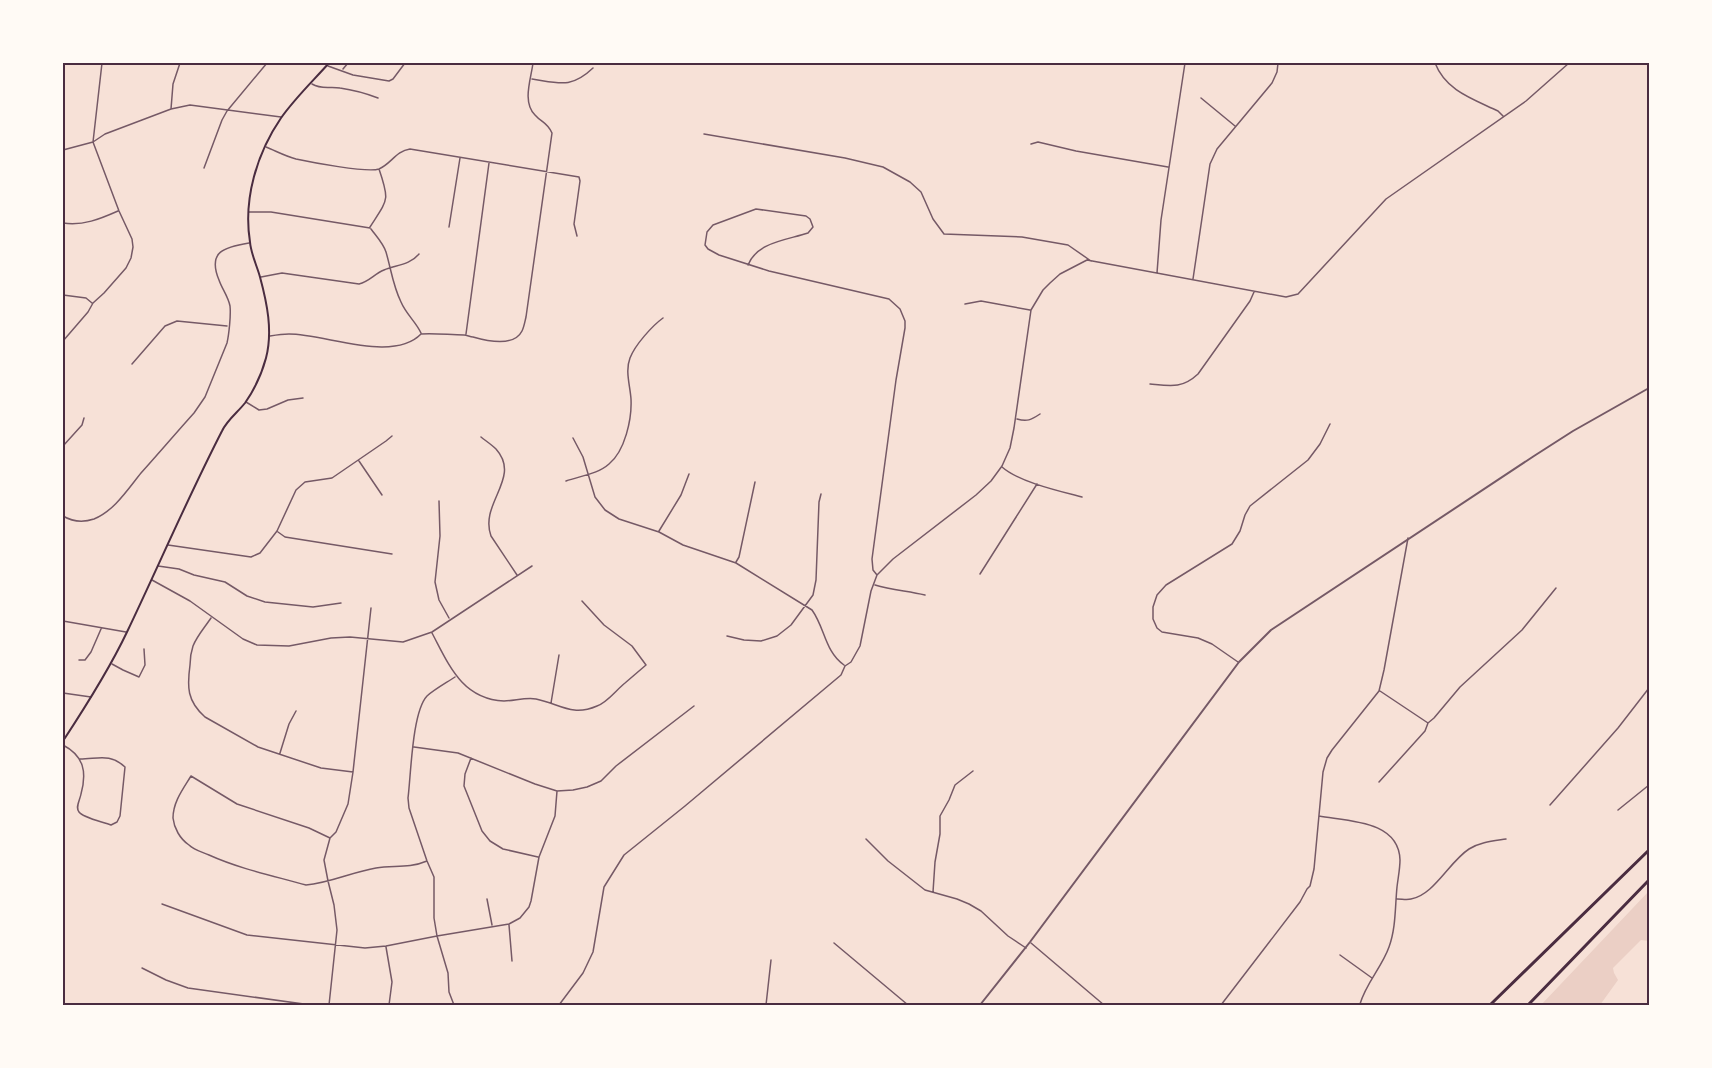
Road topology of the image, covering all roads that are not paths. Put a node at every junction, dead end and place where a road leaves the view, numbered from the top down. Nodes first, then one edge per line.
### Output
1 (102, 63) edge
2 (180, 63) edge
3 (267, 63) edge
4 (348, 63) edge
5 (405, 63) edge
6 (533, 63) edge
7 (1185, 63) edge
8 (1278, 63) edge
9 (1435, 63) edge
10 (1569, 63) edge
11 (328, 64) edge
12 (593, 68) dead end
13 (342, 70) junction
14 (531, 79) junction
15 (311, 83) junction
16 (378, 98) dead end
17 (1201, 98) dead end
18 (171, 109) junction
19 (227, 111) junction
20 (1503, 116) junction
21 (282, 117) junction
22 (1235, 127) junction
23 (704, 134) dead end
24 (93, 142) junction
25 (1031, 144) dead end
26 (265, 146) junction
27 (63, 150) edge
28 (460, 158) junction
29 (489, 163) junction
30 (1169, 167) junction
31 (204, 168) dead end
32 (379, 169) junction
33 (546, 171) junction
34 (119, 211) junction
35 (249, 212) junction
36 (63, 223) edge
37 (449, 227) dead end
38 (370, 228) junction
39 (577, 236) dead end
40 (250, 243) junction
41 (419, 254) dead end
42 (1093, 261) junction
43 (748, 265) junction
44 (389, 268) junction
45 (1157, 273) junction
46 (260, 277) junction
47 (1192, 280) junction
48 (1254, 292) junction
49 (63, 294) edge
50 (93, 303) junction
51 (965, 304) dead end
52 (1031, 310) junction
53 (663, 318) dead end
54 (228, 326) junction
55 (421, 334) junction
56 (466, 334) junction
57 (269, 336) junction
58 (63, 341) edge
59 (132, 364) dead end
60 (1150, 384) dead end
61 (1649, 388) edge
62 (303, 398) dead end
63 (245, 402) junction
64 (1040, 414) dead end
65 (84, 418) dead end
66 (1016, 419) junction
67 (1330, 424) dead end
68 (392, 435) dead end
69 (481, 437) dead end
70 (573, 438) dead end
71 (63, 446) edge
72 (358, 461) junction
73 (1002, 466) junction
74 (588, 474) junction
75 (689, 474) dead end
76 (566, 481) dead end
77 (755, 482) dead end
78 (1037, 484) junction
79 (822, 494) dead end
80 (382, 495) dead end
81 (1082, 497) dead end
82 (439, 501) dead end
83 (63, 516) edge
84 (277, 531) junction
85 (659, 532) junction
86 (1408, 538) junction
87 (167, 544) junction
88 (392, 554) dead end
89 (736, 563) junction
90 (158, 566) junction
91 (532, 566) dead end
92 (980, 574) dead end
93 (517, 576) junction
94 (878, 576) junction
95 (151, 580) junction
96 (874, 585) junction
97 (1556, 588) dead end
98 (925, 595) dead end
99 (582, 601) dead end
100 (341, 603) dead end
101 (804, 606) junction
102 (371, 608) dead end
103 (212, 617) junction
104 (450, 619) junction
105 (63, 621) edge
106 (101, 628) junction
107 (432, 632) junction
108 (127, 633) junction
109 (727, 636) dead end
110 (367, 638) junction
111 (144, 649) dead end
112 (559, 655) dead end
113 (79, 660) dead end
114 (1239, 662) junction
115 (111, 663) junction
116 (845, 666) junction
117 (455, 676) junction
118 (1649, 688) edge
119 (1379, 691) junction
120 (63, 693) edge
121 (91, 698) junction
122 (551, 704) junction
123 (694, 706) dead end
124 (296, 711) dead end
125 (1428, 723) junction
126 (63, 743) edge
127 (413, 747) junction
128 (280, 754) junction
129 (472, 757) junction
130 (80, 759) junction
131 (973, 771) dead end
132 (353, 772) junction
133 (1379, 782) dead end
134 (1649, 785) edge
135 (557, 791) junction
136 (1550, 805) dead end
137 (1618, 810) dead end
138 (1318, 816) junction
139 (330, 838) junction
140 (866, 839) dead end
141 (1506, 839) dead end
142 (1649, 850) edge
143 (539, 857) junction
144 (427, 861) junction
145 (1649, 879) edge
146 (328, 881) junction
147 (933, 893) junction
148 (487, 899) dead end
149 (1396, 899) junction
150 (162, 904) dead end
151 (509, 924) junction
152 (493, 926) junction
153 (437, 936) junction
154 (1030, 942) junction
155 (834, 943) dead end
156 (336, 944) junction
157 (386, 946) junction
158 (1026, 948) junction
159 (1340, 955) dead end
160 (771, 960) dead end
161 (512, 961) dead end
162 (142, 968) dead end
163 (1373, 978) junction
164 (270, 999) junction
165 (1360, 1004) edge
166 (269, 1005) edge
167 (311, 1005) edge
168 (329, 1005) edge
169 (389, 1005) edge
170 (454, 1005) edge
171 (559, 1005) edge
172 (766, 1005) edge
173 (908, 1005) edge
174 (980, 1005) edge
175 (1104, 1005) edge
176 (1221, 1005) edge
177 (1490, 1005) edge
178 (1528, 1005) edge

1 - 24 street
2 - 18 street
3 - 19 street
4 - 13 street
5 - 13 street
6 - 14 street
7 - 30 street
8 - 22 street
9 - 20 street
10 - 20 street
11 - 13 street
11 - 15 main road
12 - 14 street
14 - 33 street
15 - 16 street
15 - 21 main road
17 - 22 street
18 - 19 street
18 - 24 street
19 - 21 street
19 - 31 street
20 - 48 street
21 - 26 main road
22 - 47 street
23 - 42 street
24 - 27 street
24 - 34 street
25 - 30 street
26 - 32 street
26 - 35 main road
28 - 29 street
28 - 32 street
28 - 37 street
29 - 33 street
29 - 56 street
30 - 45 street
32 - 38 street
33 - 39 street
33 - 56 street
34 - 36 street
34 - 50 street
35 - 38 street
35 - 40 main road
38 - 44 street
40 - 46 main road
40 - 54 street
41 - 44 street
42 - 45 street
42 - 52 street
43 - 43 street
43 - 94 street
44 - 46 street
44 - 55 street
45 - 47 street
46 - 57 main road
47 - 48 street
48 - 60 street
49 - 50 street
50 - 58 street
51 - 52 street
52 - 66 street
53 - 74 street
54 - 59 street
54 - 83 street
55 - 56 street
55 - 57 street
57 - 63 main road
61 - 86 street
62 - 63 street
63 - 87 main road
64 - 66 street
65 - 71 street
66 - 73 street
67 - 114 street
68 - 72 street
69 - 93 street
70 - 74 street
72 - 80 street
72 - 84 street
73 - 78 street
73 - 94 street
74 - 76 street
74 - 85 street
75 - 85 street
77 - 89 street
78 - 81 street
78 - 92 street
79 - 101 street
82 - 104 street
84 - 87 street
84 - 88 street
85 - 89 street
86 - 114 street
86 - 119 street
87 - 90 main road
89 - 101 street
90 - 95 main road
90 - 100 street
91 - 93 street
93 - 104 street
94 - 96 street
95 - 103 street
95 - 108 main road
96 - 98 street
96 - 116 street
97 - 125 street
99 - 122 street
101 - 109 street
101 - 116 street
102 - 110 street
103 - 110 street
103 - 128 street
104 - 107 street
105 - 106 street
106 - 108 street
106 - 113 street
107 - 110 street
107 - 117 street
108 - 115 main road
110 - 132 street
111 - 115 street
112 - 122 street
114 - 154 street
115 - 121 main road
116 - 171 street
117 - 122 street
117 - 127 street
118 - 136 street
119 - 125 street
119 - 138 street
120 - 121 street
121 - 126 main road
123 - 135 street
124 - 128 street
125 - 133 street
126 - 130 street
127 - 129 street
127 - 144 street
128 - 132 street
129 - 135 street
129 - 143 street
130 - 130 street
131 - 147 street
132 - 139 street
134 - 137 street
135 - 143 street
138 - 149 street
138 - 176 street
139 - 146 street
139 - 146 street
140 - 147 street
141 - 149 street
142 - 177 highway
143 - 151 street
144 - 146 street
144 - 153 street
145 - 178 highway
146 - 156 street
147 - 158 street
148 - 152 street
149 - 163 street
150 - 156 street
151 - 152 street
151 - 161 street
152 - 153 street
153 - 157 street
153 - 170 street
154 - 158 street
154 - 175 street
155 - 173 street
156 - 157 street
156 - 168 street
157 - 169 street
158 - 174 street
159 - 163 street
160 - 172 street
162 - 164 street
163 - 165 street
164 - 166 street
164 - 167 street

